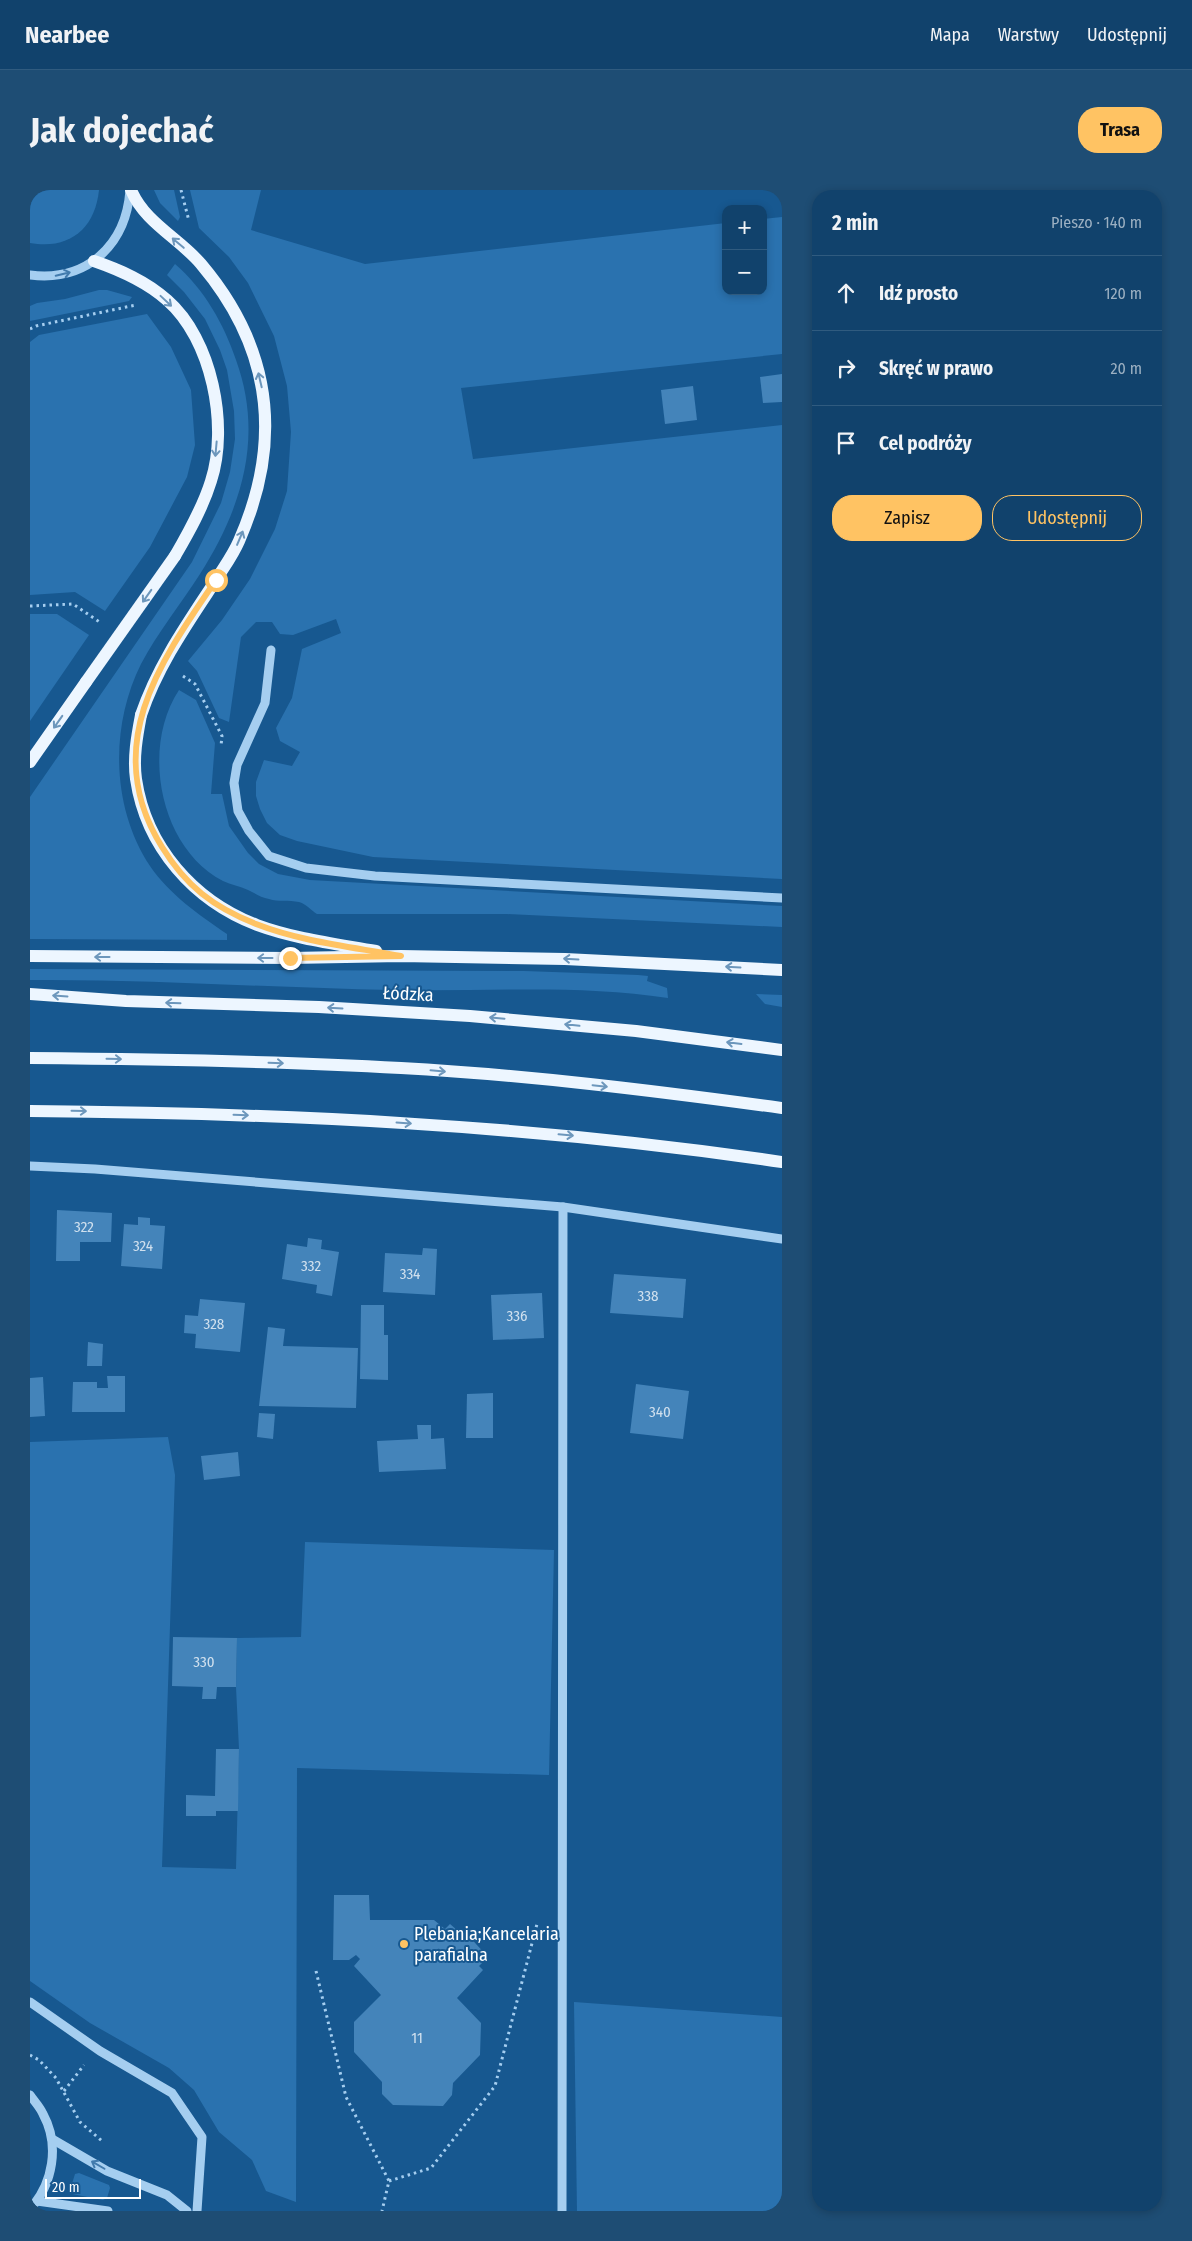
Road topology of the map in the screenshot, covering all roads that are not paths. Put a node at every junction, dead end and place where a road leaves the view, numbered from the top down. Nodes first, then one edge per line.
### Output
1 (130, 190) edge
2 (94, 261) junction
3 (30, 275) edge
4 (272, 650) dead end
5 (30, 762) edge
6 (782, 898) edge
7 (30, 956) edge
8 (401, 956) junction
9 (782, 970) edge
10 (30, 994) edge
11 (782, 1050) edge
12 (30, 1058) edge
13 (782, 1108) edge
14 (30, 1111) edge
15 (782, 1162) edge
16 (30, 1166) edge
17 (563, 1207) junction
18 (782, 1239) edge
19 (30, 2002) edge
20 (30, 2094) edge
21 (52, 2140) junction
22 (37, 2201) junction
23 (30, 2209) edge
24 (108, 2211) edge
25 (187, 2211) edge
26 (197, 2211) edge
27 (562, 2211) edge

1 - 2 street
8 -> 1 main road, bridge
3 -> 2 street
2 -> 5 main road, bridge
4 - 6 street
8 -> 7 main road
9 -> 8 main road
11 -> 10 main road, Łódzka
12 -> 13 main road
14 -> 15 main road
16 - 17 street
17 - 18 street
17 - 27 street
19 - 26 street
20 - 21 street
21 - 22 street
25 -> 21 street
22 - 23 street
22 - 24 street

